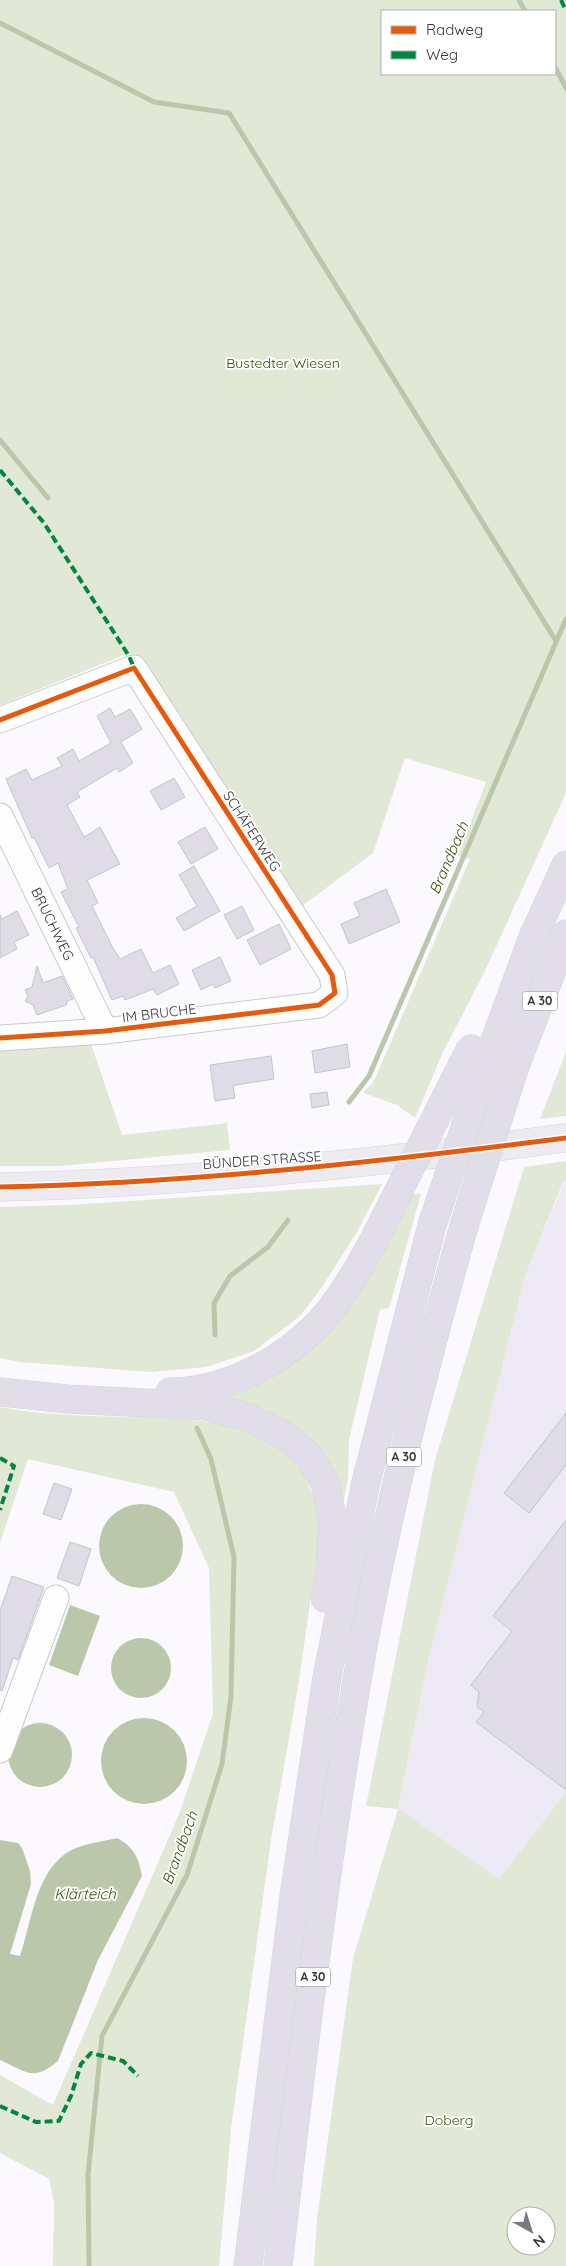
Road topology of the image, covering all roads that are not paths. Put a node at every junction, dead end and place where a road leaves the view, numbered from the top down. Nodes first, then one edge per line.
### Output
1 (0, 720) edge
2 (0, 816) edge
3 (566, 865) edge
4 (566, 934) edge
5 (566, 977) edge
6 (319, 1005) joint
7 (105, 1031) junction
8 (0, 1038) edge
9 (480, 1052) junction
10 (514, 1069) junction
11 (566, 1138) edge
12 (0, 1186) edge
13 (0, 1378) edge
14 (0, 1392) edge
15 (56, 1598) dead end
16 (327, 1677) junction
17 (0, 1750) edge
18 (248, 2266) edge
19 (278, 2266) edge

1 - 6 street, SCHÄFERWEG
2 - 7 street, BRUCHWEG
3 - 9 highway, A 30
4 - 10 highway, A 30
5 - 10 highway
6 - 7 street, IM BRUCHE
7 - 8 street, IM BRUCHE
9 - 13 highway, bridge
9 - 16 highway, A 30, bridge
10 - 19 highway, A 30, bridge
11 - 12 main road, BÜNDER STRASSE
14 - 16 highway
15 - 17 street
16 - 18 highway, A 30

